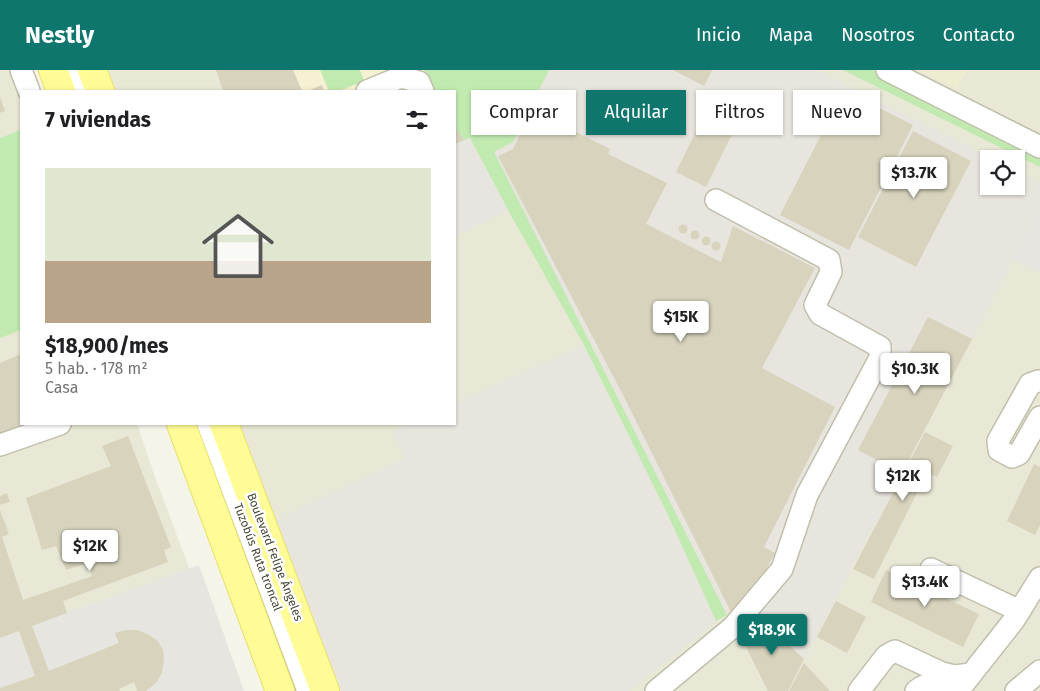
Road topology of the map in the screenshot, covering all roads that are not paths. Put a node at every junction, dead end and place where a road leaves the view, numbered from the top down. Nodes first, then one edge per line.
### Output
1 (21, 70) edge
2 (92, 70) edge
3 (887, 70) edge
4 (387, 76) edge
5 (62, 80) edge
6 (29, 90) edge
7 (83, 90) edge
8 (100, 90) edge
9 (368, 90) edge
10 (423, 90) edge
11 (1040, 147) edge
12 (716, 200) dead end
13 (1040, 381) edge
14 (1040, 417) edge
15 (57, 425) edge
16 (181, 425) edge
17 (192, 425) edge
18 (221, 425) edge
19 (221, 425) edge
20 (0, 445) edge
21 (931, 569) dead end
22 (1040, 578) edge
23 (1017, 615) junction
24 (1040, 671) edge
25 (962, 686) edge
26 (280, 691) edge
27 (291, 691) edge
28 (308, 691) edge
29 (325, 691) edge
30 (656, 691) edge
31 (859, 691) edge
32 (916, 691) edge
33 (1016, 691) edge

1 - 6 street
2 - 8 main road
3 - 11 street
4 - 9 street
4 - 10 street
5 - 7 street
12 - 30 street
13 - 14 street
15 - 20 street
16 - 26 main road
17 - 27 street, Tuzobús Ruta troncal
18 - 28 street, Tuzobús Ruta troncal
19 - 29 main road, Boulevard Felipe Ángeles
21 - 23 street
22 - 23 street
23 - 25 street
24 - 33 street
25 - 31 street
25 - 32 street

